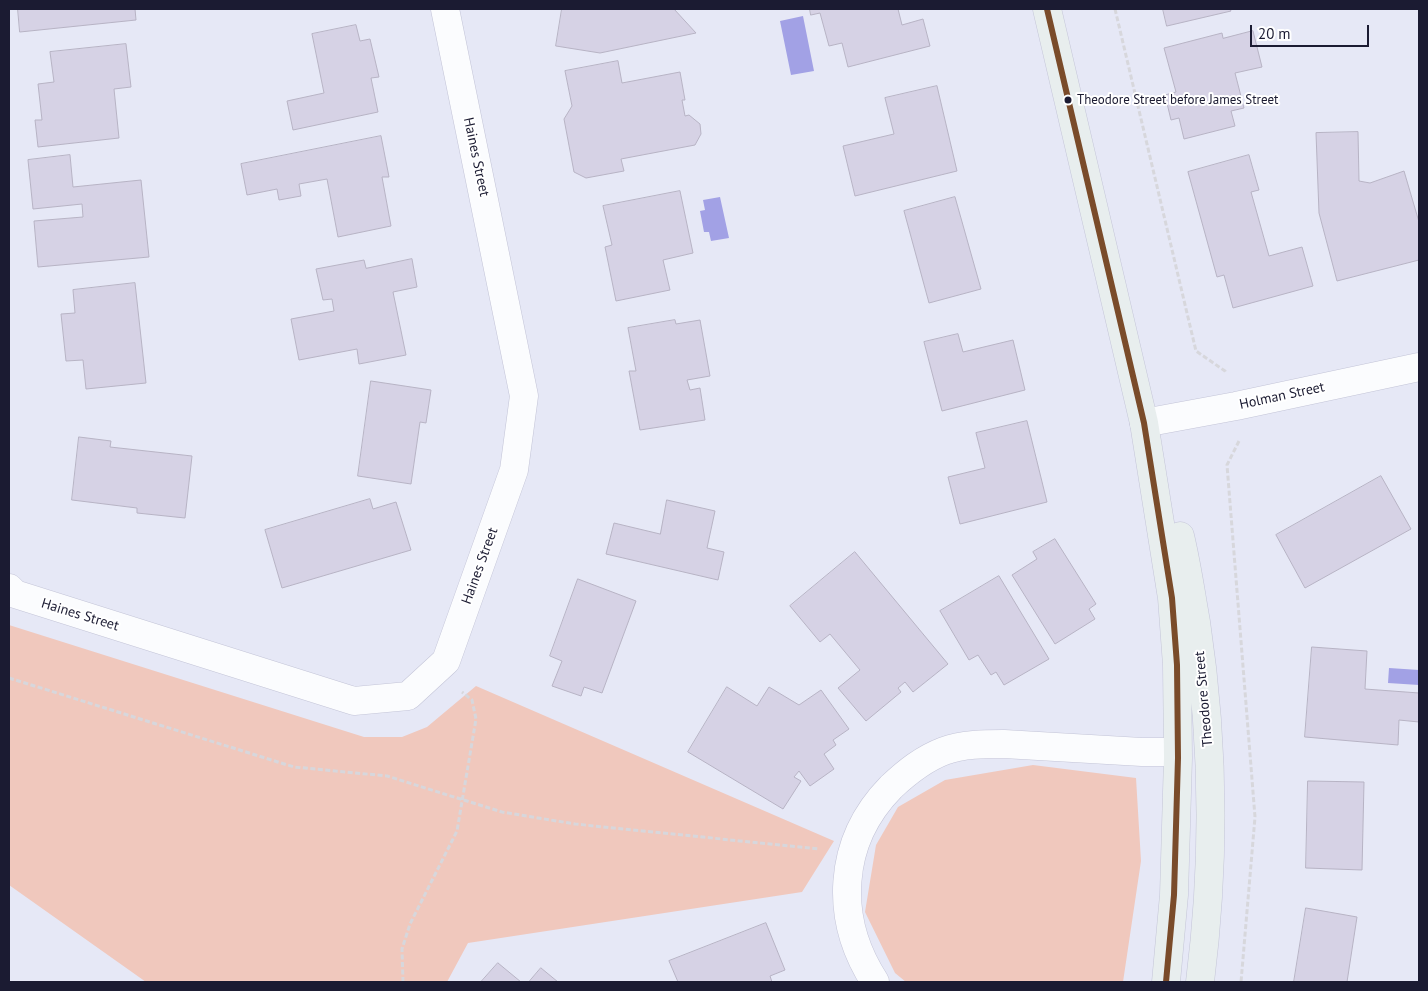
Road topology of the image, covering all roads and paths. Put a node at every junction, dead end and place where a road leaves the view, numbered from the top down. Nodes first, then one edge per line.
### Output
1 (445, 9) edge
2 (1046, 9) edge
3 (1115, 9) edge
4 (1419, 367) edge
5 (1236, 406) junction
6 (1144, 423) junction
7 (9, 588) edge
8 (436, 670) junction
9 (9, 678) edge
10 (1209, 750) junction
11 (1177, 752) junction
12 (463, 800) junction
13 (852, 852) junction
14 (1174, 894) junction
15 (1208, 897) junction
16 (403, 982) edge
17 (875, 982) edge
18 (1166, 982) edge
19 (1200, 982) edge
20 (1241, 982) edge

1 - 8 street, Haines Street
2 - 6 main road, Theodore Street
3 - 5 path
4 - 5 street, Holman Street
5 - 6 street, Holman Street
5 - 20 path
6 - 10 main road, Theodore Street
6 - 11 main road, Theodore Street
7 - 8 street, Haines Street
8 - 12 path
9 - 12 path
10 - 11 main road
10 - 15 main road, Theodore Street
11 - 13 street
11 - 14 main road, Theodore Street
12 - 13 path
12 - 16 path
13 - 17 street
14 - 15 main road
14 - 18 main road, Theodore Street
15 - 19 main road, Theodore Street

